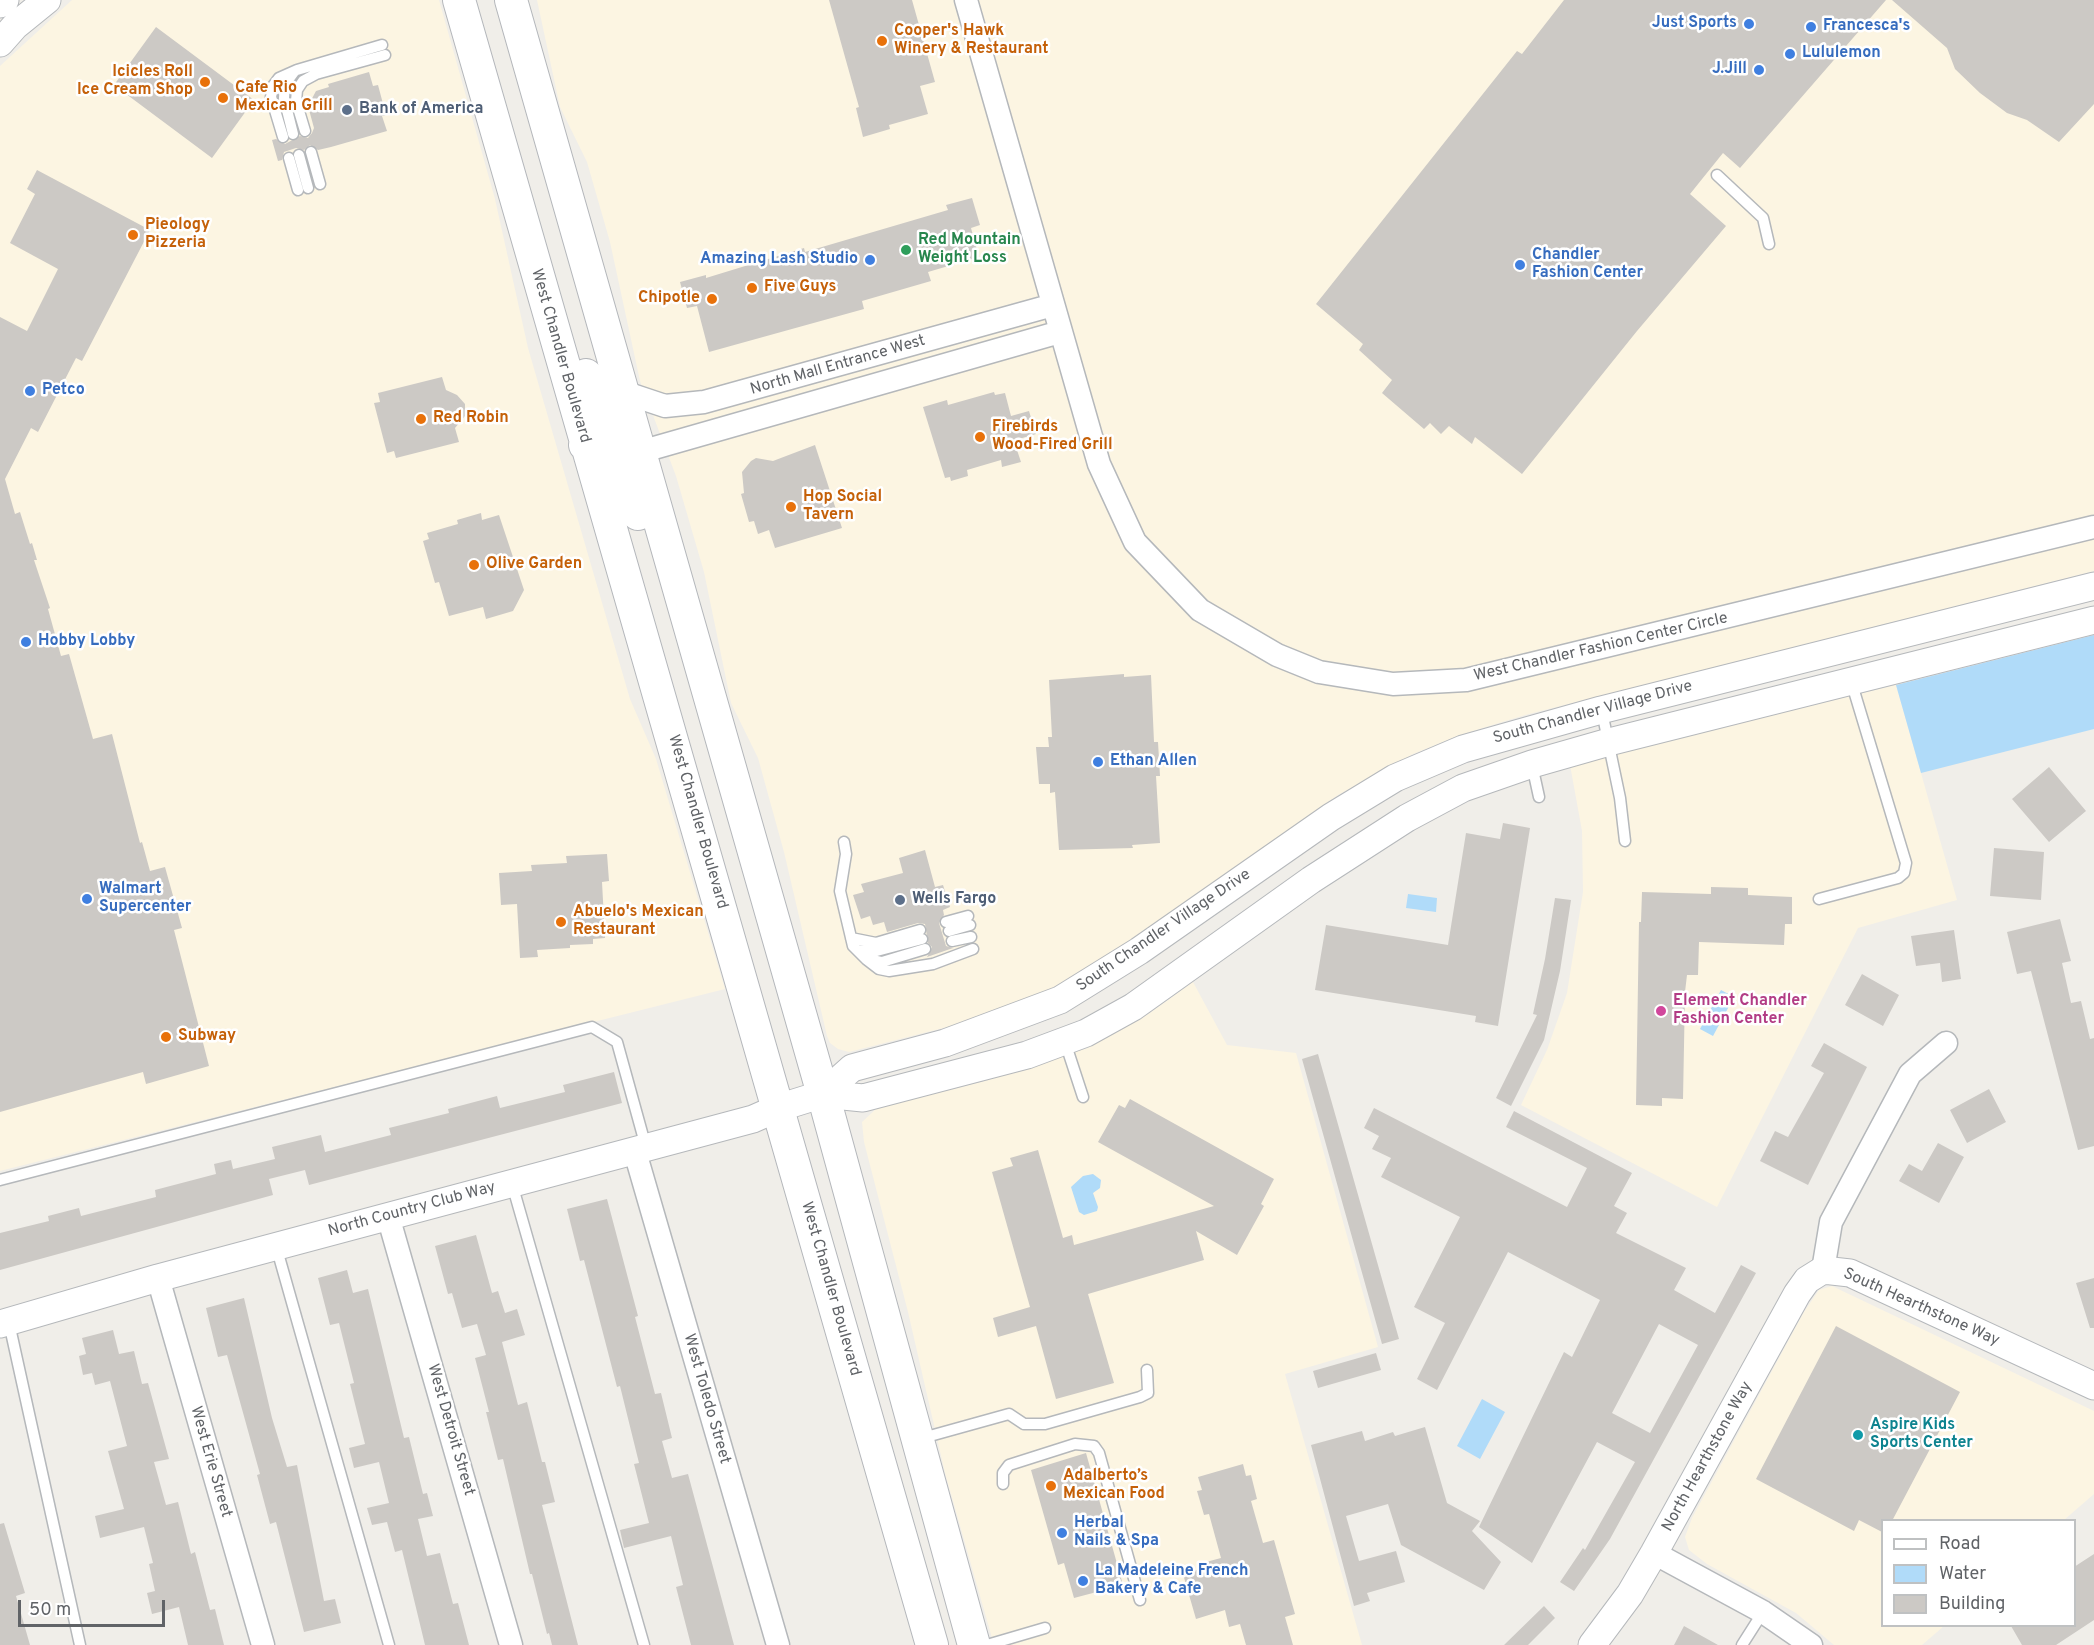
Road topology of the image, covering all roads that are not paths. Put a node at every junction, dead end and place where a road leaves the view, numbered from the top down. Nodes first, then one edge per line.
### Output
1 (5, 0) edge
2 (47, 0) edge
3 (459, 0) edge
4 (511, 0) edge
5 (966, 0) edge
6 (0, 4) edge
7 (5, 26) edge
8 (305, 131) dead end
9 (289, 136) dead end
10 (311, 152) dead end
11 (294, 156) dead end
12 (1717, 176) dead end
13 (320, 184) dead end
14 (303, 189) dead end
15 (1769, 244) dead end
16 (1053, 305) junction
17 (547, 309) junction
18 (1060, 333) junction
19 (623, 392) junction
20 (585, 445) junction
21 (640, 452) junction
22 (2094, 526) edge
23 (679, 584) junction
24 (2094, 586) edge
25 (2094, 620) edge
26 (1851, 681) junction
27 (1601, 710) junction
28 (1609, 742) junction
29 (1532, 764) junction
30 (1539, 797) dead end
31 (1625, 841) dead end
32 (844, 842) dead end
33 (1819, 899) dead end
34 (970, 926) joint
35 (851, 938) junction
36 (922, 939) junction
37 (974, 949) dead end
38 (857, 950) junction
39 (866, 959) junction
40 (1040, 1009) junction
41 (1065, 1042) junction
42 (1946, 1043) dead end
43 (823, 1094) junction
44 (1083, 1097) dead end
45 (778, 1108) junction
46 (641, 1150) junction
47 (0, 1180) edge
48 (512, 1184) junction
49 (388, 1216) junction
50 (276, 1246) junction
51 (1823, 1270) junction
52 (158, 1278) junction
53 (4, 1322) edge
54 (1148, 1370) dead end
55 (2094, 1386) edge
56 (916, 1439) junction
57 (1003, 1484) dead end
58 (1654, 1553) junction
59 (1140, 1600) dead end
60 (1763, 1612) junction
61 (1045, 1628) dead end
62 (80, 1645) edge
63 (263, 1645) edge
64 (389, 1645) edge
65 (511, 1645) edge
66 (644, 1645) edge
67 (778, 1645) edge
68 (932, 1645) edge
69 (974, 1645) edge
70 (987, 1645) edge
71 (1592, 1645) edge
72 (1742, 1645) edge
73 (1811, 1645) edge

1 - 6 street
2 - 7 street
3 - 17 main road, West Chandler Boulevard
4 - 19 main road
5 - 16 street, West Chandler Fashion Center Circle
8 - 9 lane
10 - 13 lane
11 - 14 lane
12 - 15 lane
16 - 18 street, West Chandler Fashion Center Circle
16 - 19 street, North Mall Entrance West
17 - 20 main road, West Chandler Boulevard
17 - 21 main road
18 - 21 street, North Mall Entrance West
18 - 22 street, West Chandler Fashion Center Circle
19 - 21 main road
20 - 23 main road
20 - 45 main road, West Chandler Boulevard
21 - 23 main road
23 - 43 main road
24 - 27 street, South Chandler Village Drive
25 - 26 street, South Chandler Village Drive
26 - 28 street, South Chandler Village Drive
26 - 33 lane
27 - 28 lane
27 - 40 street, South Chandler Village Drive
28 - 29 street, South Chandler Village Drive
28 - 31 lane
29 - 30 lane
29 - 41 street, South Chandler Village Drive
32 - 35 lane
34 - 34 lane
35 - 36 lane
35 - 38 lane
36 - 38 lane
36 - 39 lane
37 - 39 lane
38 - 39 lane
40 - 41 street
40 - 43 street, South Chandler Village Drive
41 - 43 street, South Chandler Village Drive
41 - 44 lane
42 - 51 street, South Hearthstone Way
43 - 45 street, North Country Club Way
43 - 56 main road
45 - 46 street, North Country Club Way
45 - 68 main road, West Chandler Boulevard
46 - 47 lane
46 - 48 street, North Country Club Way
46 - 67 street, West Toledo Street
48 - 49 street, North Country Club Way
48 - 66 lane
49 - 50 street, North Country Club Way
49 - 65 street, West Detroit Street
50 - 52 street, North Country Club Way
50 - 64 lane
51 - 55 street, South Hearthstone Way
51 - 58 street, North Hearthstone Way
52 - 53 street, North Country Club Way
52 - 63 street, West Erie Street
53 - 62 lane
54 - 56 lane
56 - 69 main road
57 - 59 lane
58 - 60 street
58 - 71 street, North Hearthstone Way
60 - 72 lane
60 - 73 street
61 - 70 lane

